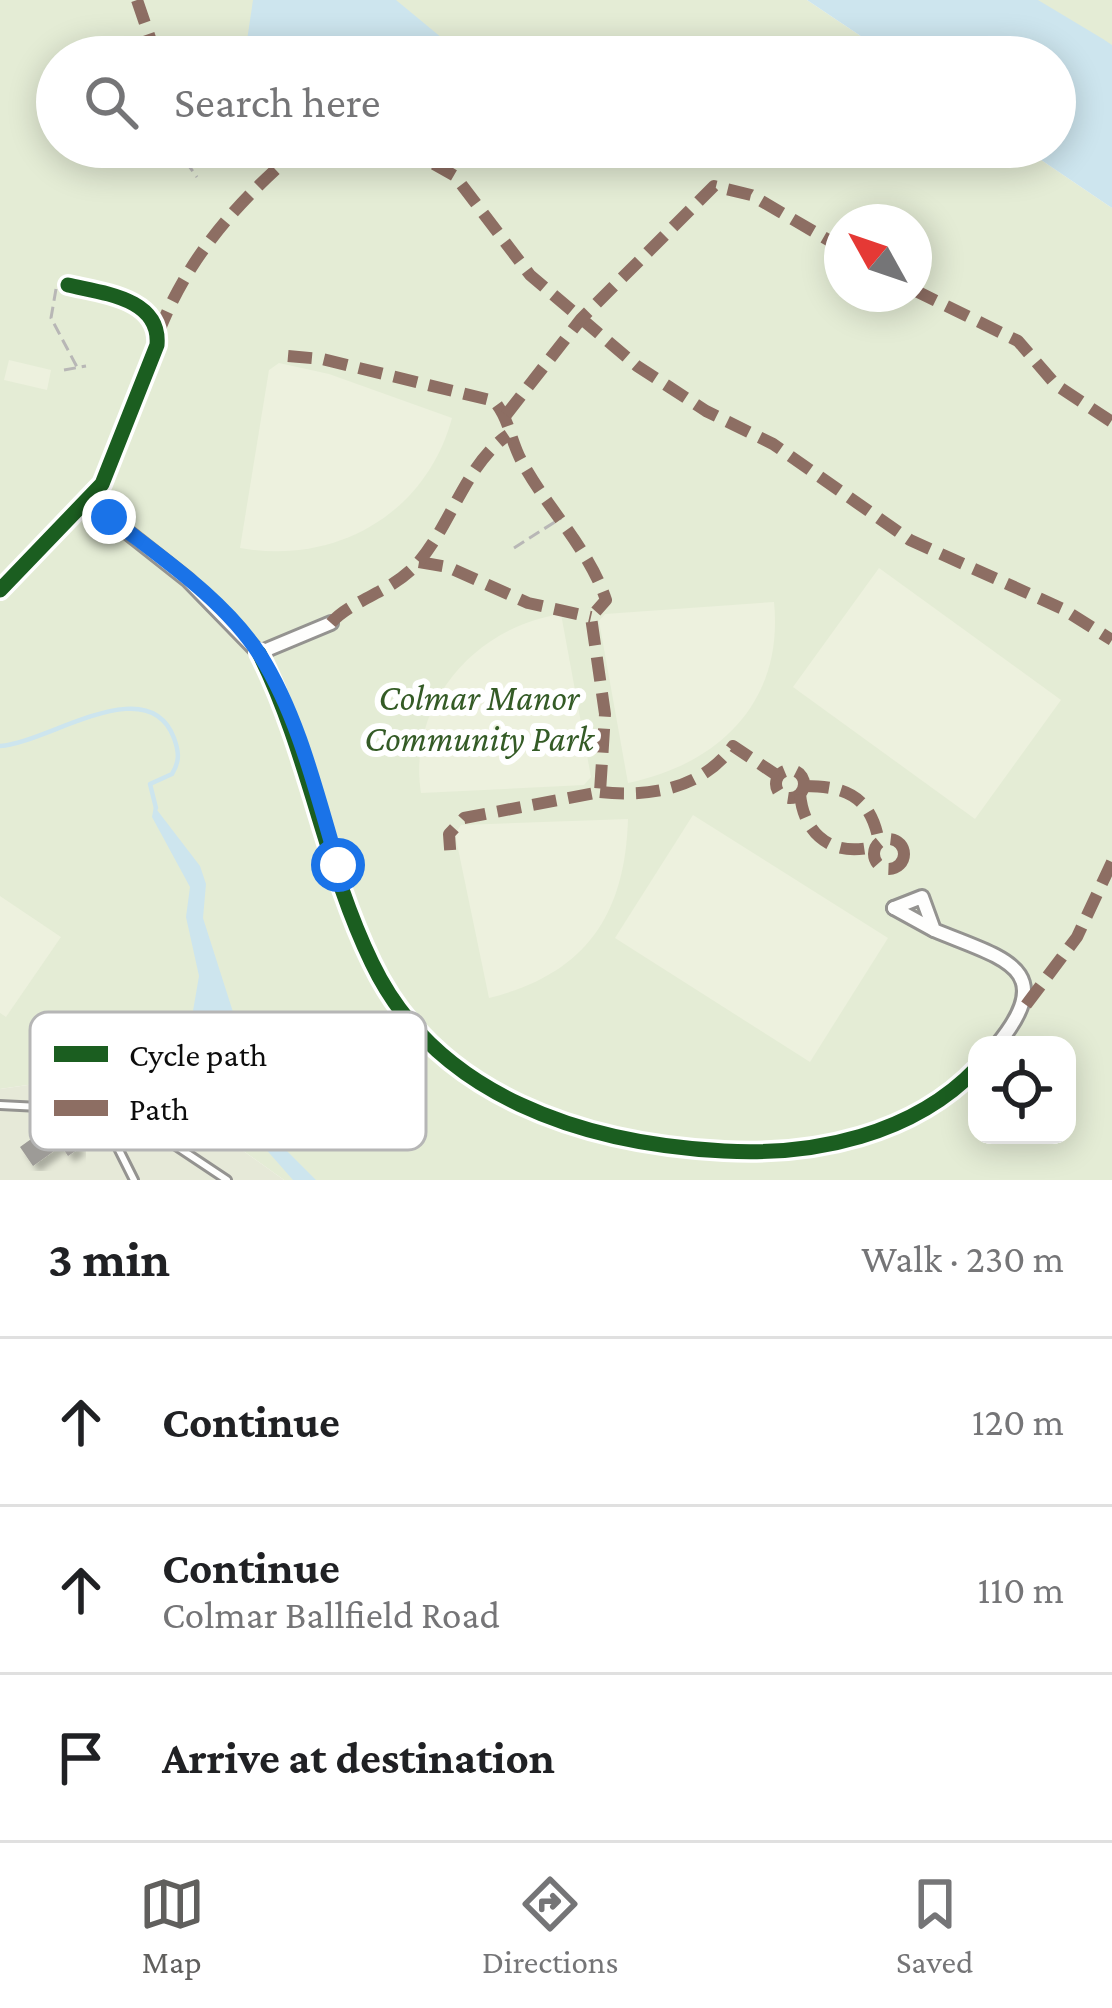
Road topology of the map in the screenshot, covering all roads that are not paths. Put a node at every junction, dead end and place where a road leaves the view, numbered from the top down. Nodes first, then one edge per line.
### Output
1 (68, 285) road end
2 (88, 501) junction
3 (0, 590) edge
4 (331, 623) dead end
5 (259, 653) junction
6 (934, 930) dead end
7 (404, 1012) edge
8 (1004, 1036) edge
9 (426, 1038) edge
10 (968, 1076) edge
11 (0, 1105) edge
12 (30, 1107) edge
13 (119, 1150) edge
14 (182, 1150) edge
15 (134, 1180) edge
16 (227, 1180) edge

1 - 2 street
2 - 3 street
2 - 5 street
4 - 5 street
5 - 7 street
6 - 8 street
9 - 10 street
11 - 12 lane
13 - 15 lane
14 - 16 lane

